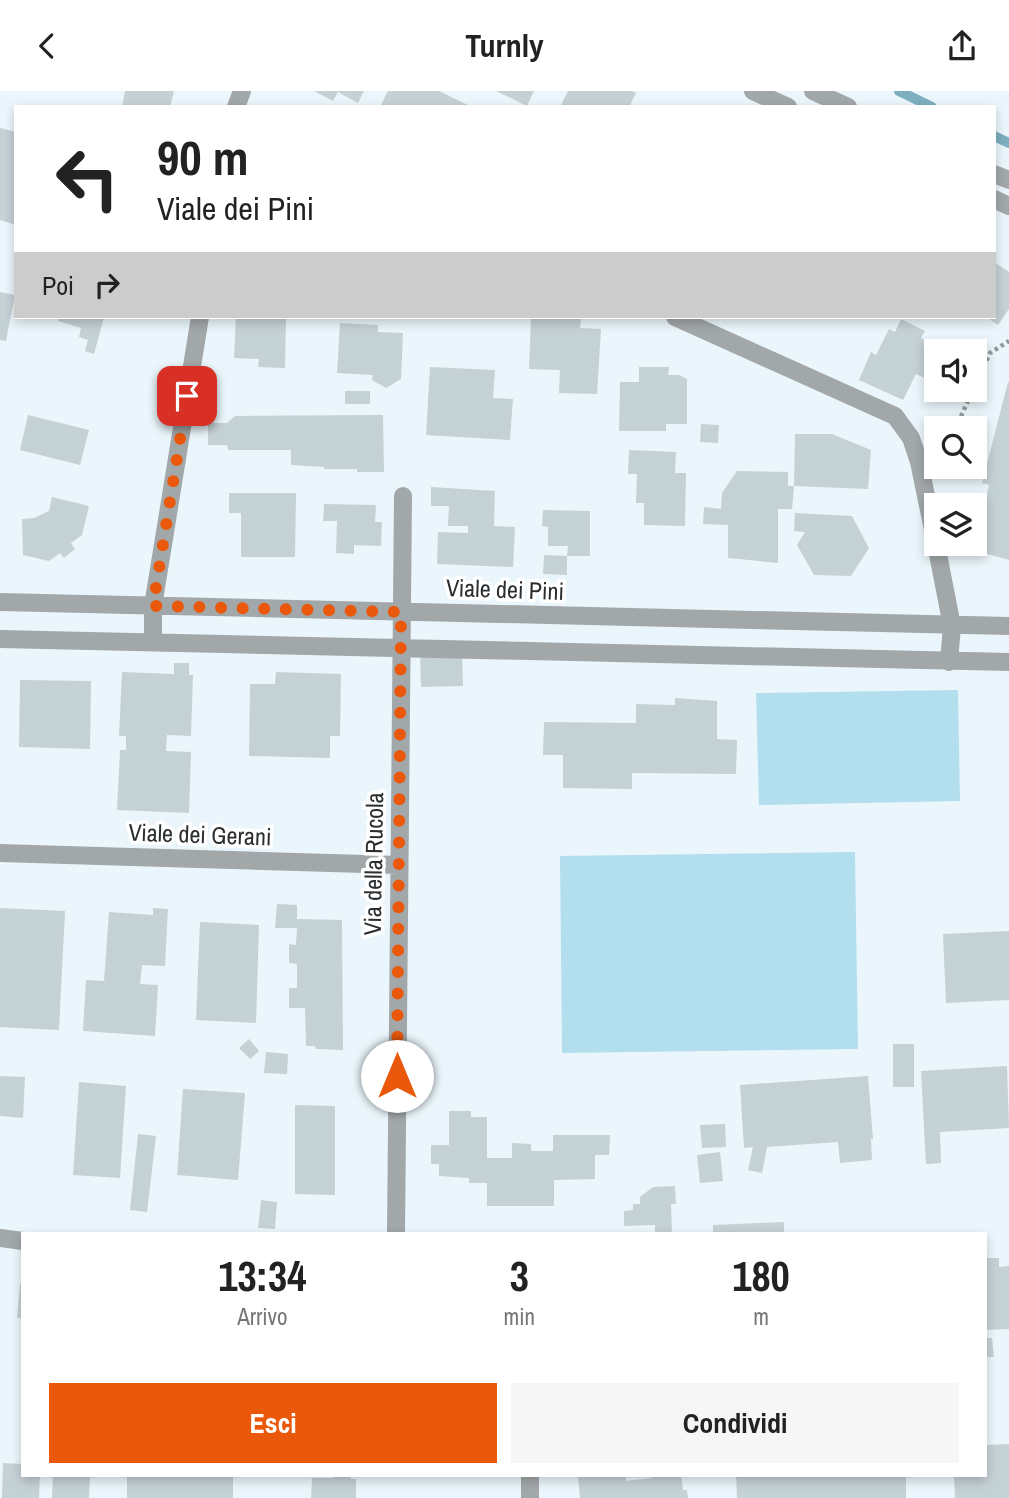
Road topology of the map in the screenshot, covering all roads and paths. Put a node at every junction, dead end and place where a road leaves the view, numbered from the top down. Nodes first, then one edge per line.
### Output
1 (753, 91) edge
2 (813, 91) edge
3 (784, 105) edge
4 (844, 105) edge
5 (200, 319) edge
6 (679, 319) edge
7 (1009, 341) edge
8 (987, 360) edge
9 (925, 493) edge
10 (403, 496) dead end
11 (938, 556) edge
12 (0, 602) edge
13 (153, 606) junction
14 (401, 612) junction
15 (952, 626) junction
16 (1009, 626) edge
17 (0, 639) edge
18 (153, 642) junction
19 (401, 647) junction
20 (950, 662) junction
21 (1009, 662) edge
22 (0, 853) edge
23 (398, 865) junction
24 (396, 1232) edge
25 (0, 1238) edge
26 (21, 1241) edge
27 (530, 1477) edge
28 (530, 1498) edge

1 - 3 street
2 - 4 street
5 - 13 street
6 - 9 street
7 - 8 path
10 - 14 street, Via della Rucola
11 - 15 street
12 - 13 street, Viale dei Pini
13 - 14 street, Viale dei Pini
13 - 18 street
14 - 15 street, Viale dei Pini
14 - 19 street, Via della Rucola
15 - 16 street, Viale dei Pini
15 - 20 street
17 - 18 street
18 - 19 street
19 - 20 street
19 - 23 street, Via della Rucola
20 - 21 street
22 - 23 street, Viale dei Gerani
23 - 24 street, Via della Rucola
25 - 26 street
27 - 28 street

